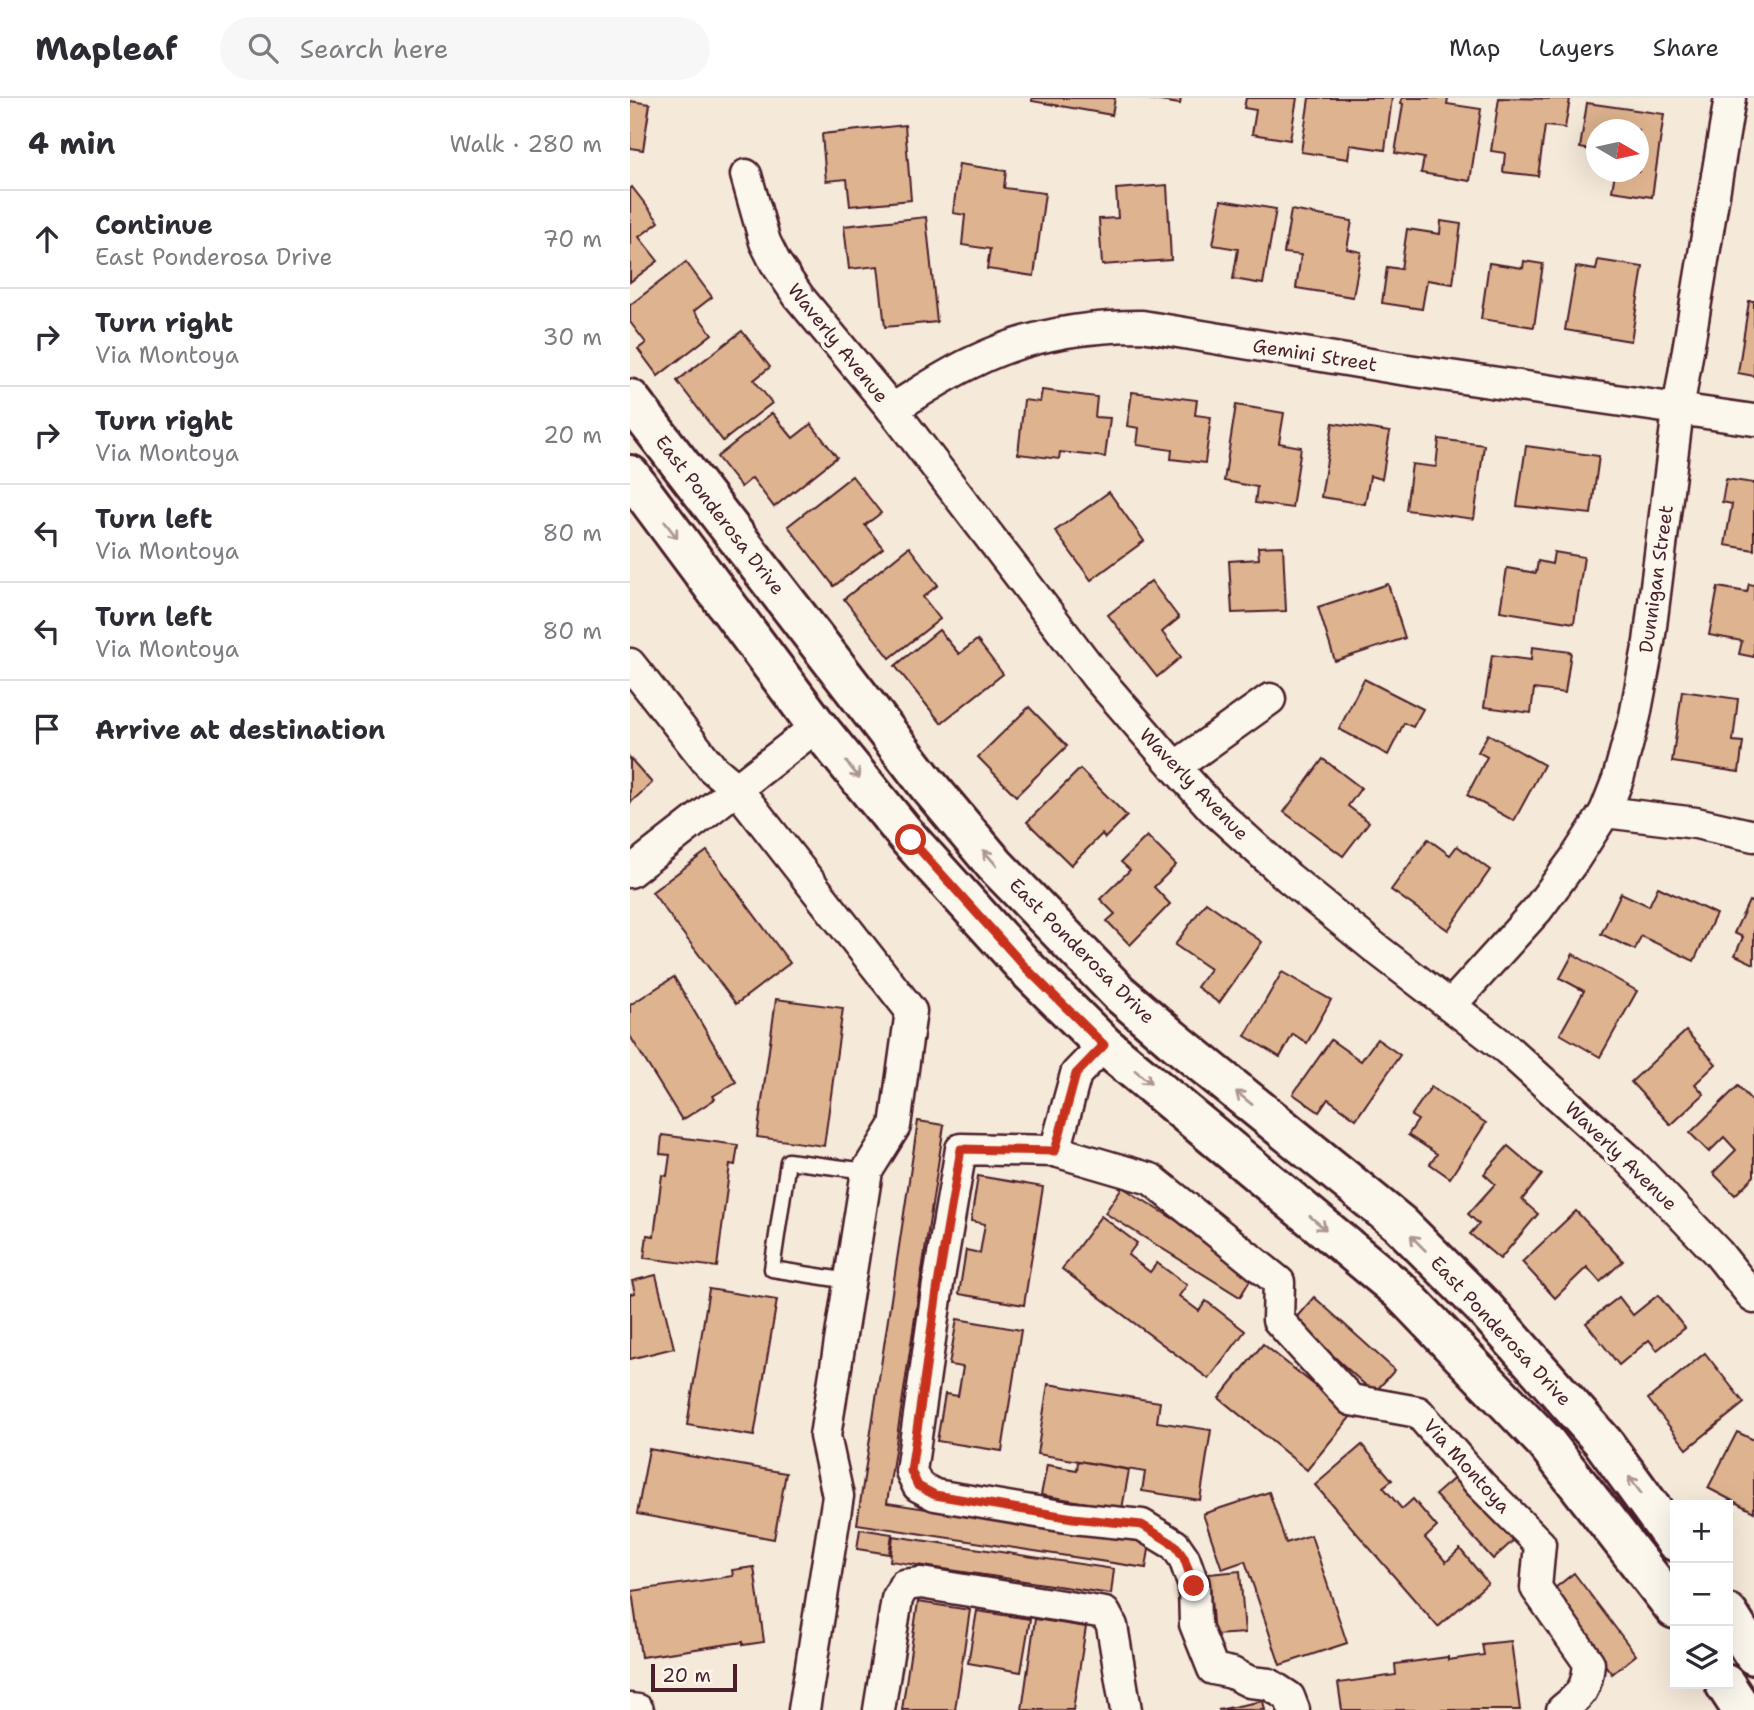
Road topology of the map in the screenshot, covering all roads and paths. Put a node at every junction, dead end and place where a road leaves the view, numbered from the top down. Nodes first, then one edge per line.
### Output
1 (1730, 98) edge
2 (746, 175) dead end
3 (630, 399) edge
4 (892, 410) junction
5 (1678, 410) junction
6 (1754, 420) edge
7 (630, 475) edge
8 (630, 664) edge
9 (1270, 699) dead end
10 (817, 726) junction
11 (1175, 767) junction
12 (737, 789) junction
13 (1605, 812) junction
14 (1754, 836) edge
15 (630, 872) edge
16 (1451, 1005) junction
17 (1104, 1045) junction
18 (1055, 1151) junction
19 (867, 1171) junction
20 (849, 1281) junction
21 (1754, 1298) edge
22 (1670, 1534) edge
23 (1670, 1603) edge
24 (1733, 1622) edge
25 (1754, 1655) edge
26 (1728, 1689) edge
27 (630, 1709) edge
28 (638, 1710) edge
29 (804, 1710) edge
30 (879, 1710) edge
31 (1126, 1710) edge
32 (1294, 1710) edge
33 (1562, 1710) edge
34 (1742, 1710) edge

1 - 5 street, Dunnigan Street
2 - 4 street, Waverly Avenue
22 -> 3 main road, East Ponderosa Drive
4 - 5 street, Gemini Street
4 - 11 street, Waverly Avenue
5 - 6 street, Gemini Street
5 - 13 street, Dunnigan Street
7 -> 10 main road
8 - 12 street
9 - 11 street
10 - 12 street
10 -> 17 main road
11 - 16 street, Waverly Avenue
12 - 15 street
12 - 19 street
13 - 14 street
13 - 16 street, Dunnigan Street
16 - 21 street, Waverly Avenue
17 - 18 street
17 -> 23 main road
18 - 32 street, Via Montoya
18 - 33 street, Via Montoya
19 - 20 street
19 - 20 lane
20 - 29 street
24 - 25 main road
26 - 34 main road
27 - 28 street
30 - 31 street

